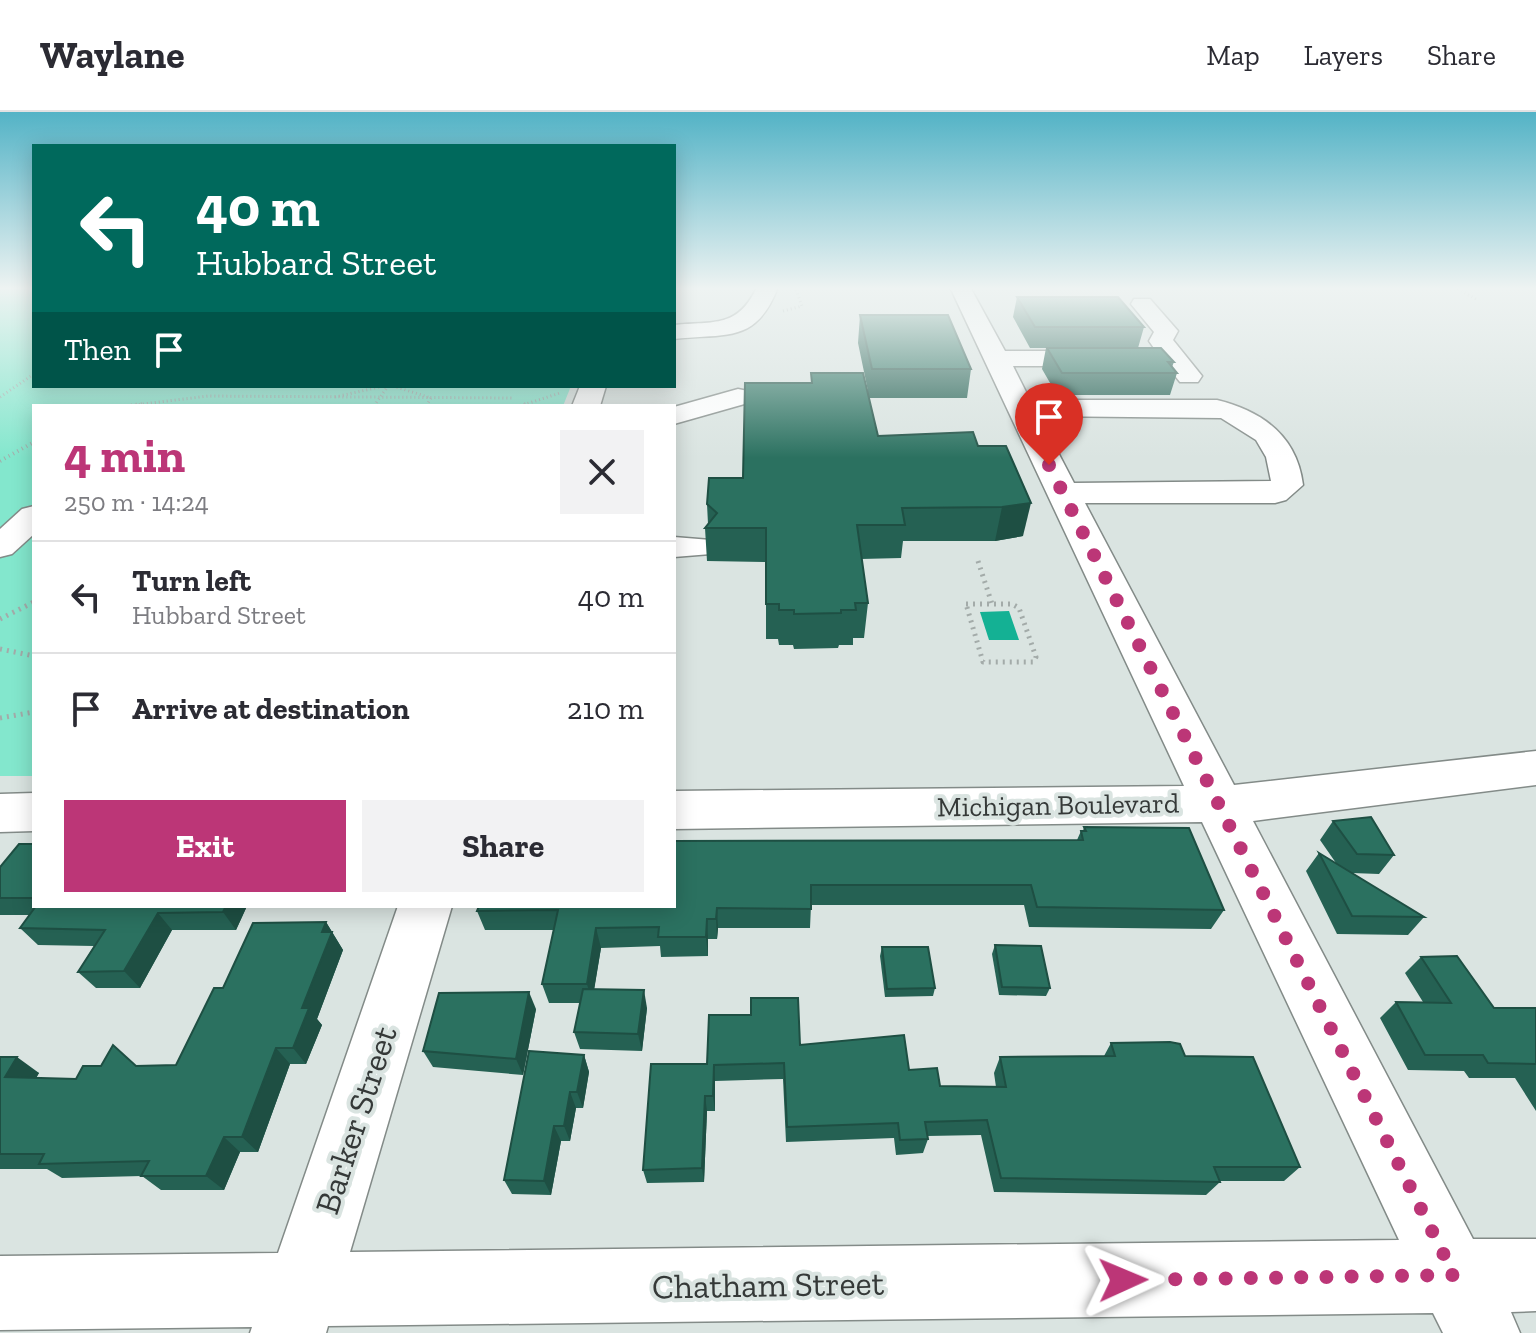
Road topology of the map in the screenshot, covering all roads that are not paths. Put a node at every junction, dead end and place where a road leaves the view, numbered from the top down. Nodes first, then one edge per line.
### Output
1 (988, 344) edge
2 (1163, 344) edge
3 (1173, 358) junction
4 (996, 359) junction
5 (738, 397) dead end
6 (1021, 408) junction
7 (1217, 408) junction
8 (676, 415) edge
9 (1063, 493) junction
10 (32, 518) edge
11 (0, 547) edge
12 (1536, 768) edge
13 (1217, 804) junction
14 (676, 810) edge
15 (32, 812) edge
16 (0, 813) edge
17 (424, 908) edge
18 (1536, 1275) edge
19 (0, 1293) edge
20 (1468, 1304) edge
21 (295, 1312) edge

1 - 4 street
2 - 3 street
3 - 4 street
3 - 7 street
4 - 6 street
5 - 8 street
6 - 7 street
6 - 9 street
7 - 9 street
9 - 13 street
10 - 11 street
12 - 13 street, Michigan Boulevard
13 - 14 street, Michigan Boulevard
13 - 20 street
15 - 16 street
17 - 21 street, Barker Street
18 - 20 street, Chatham Street
19 - 21 street, Chatham Street
20 - 21 street, Chatham Street

